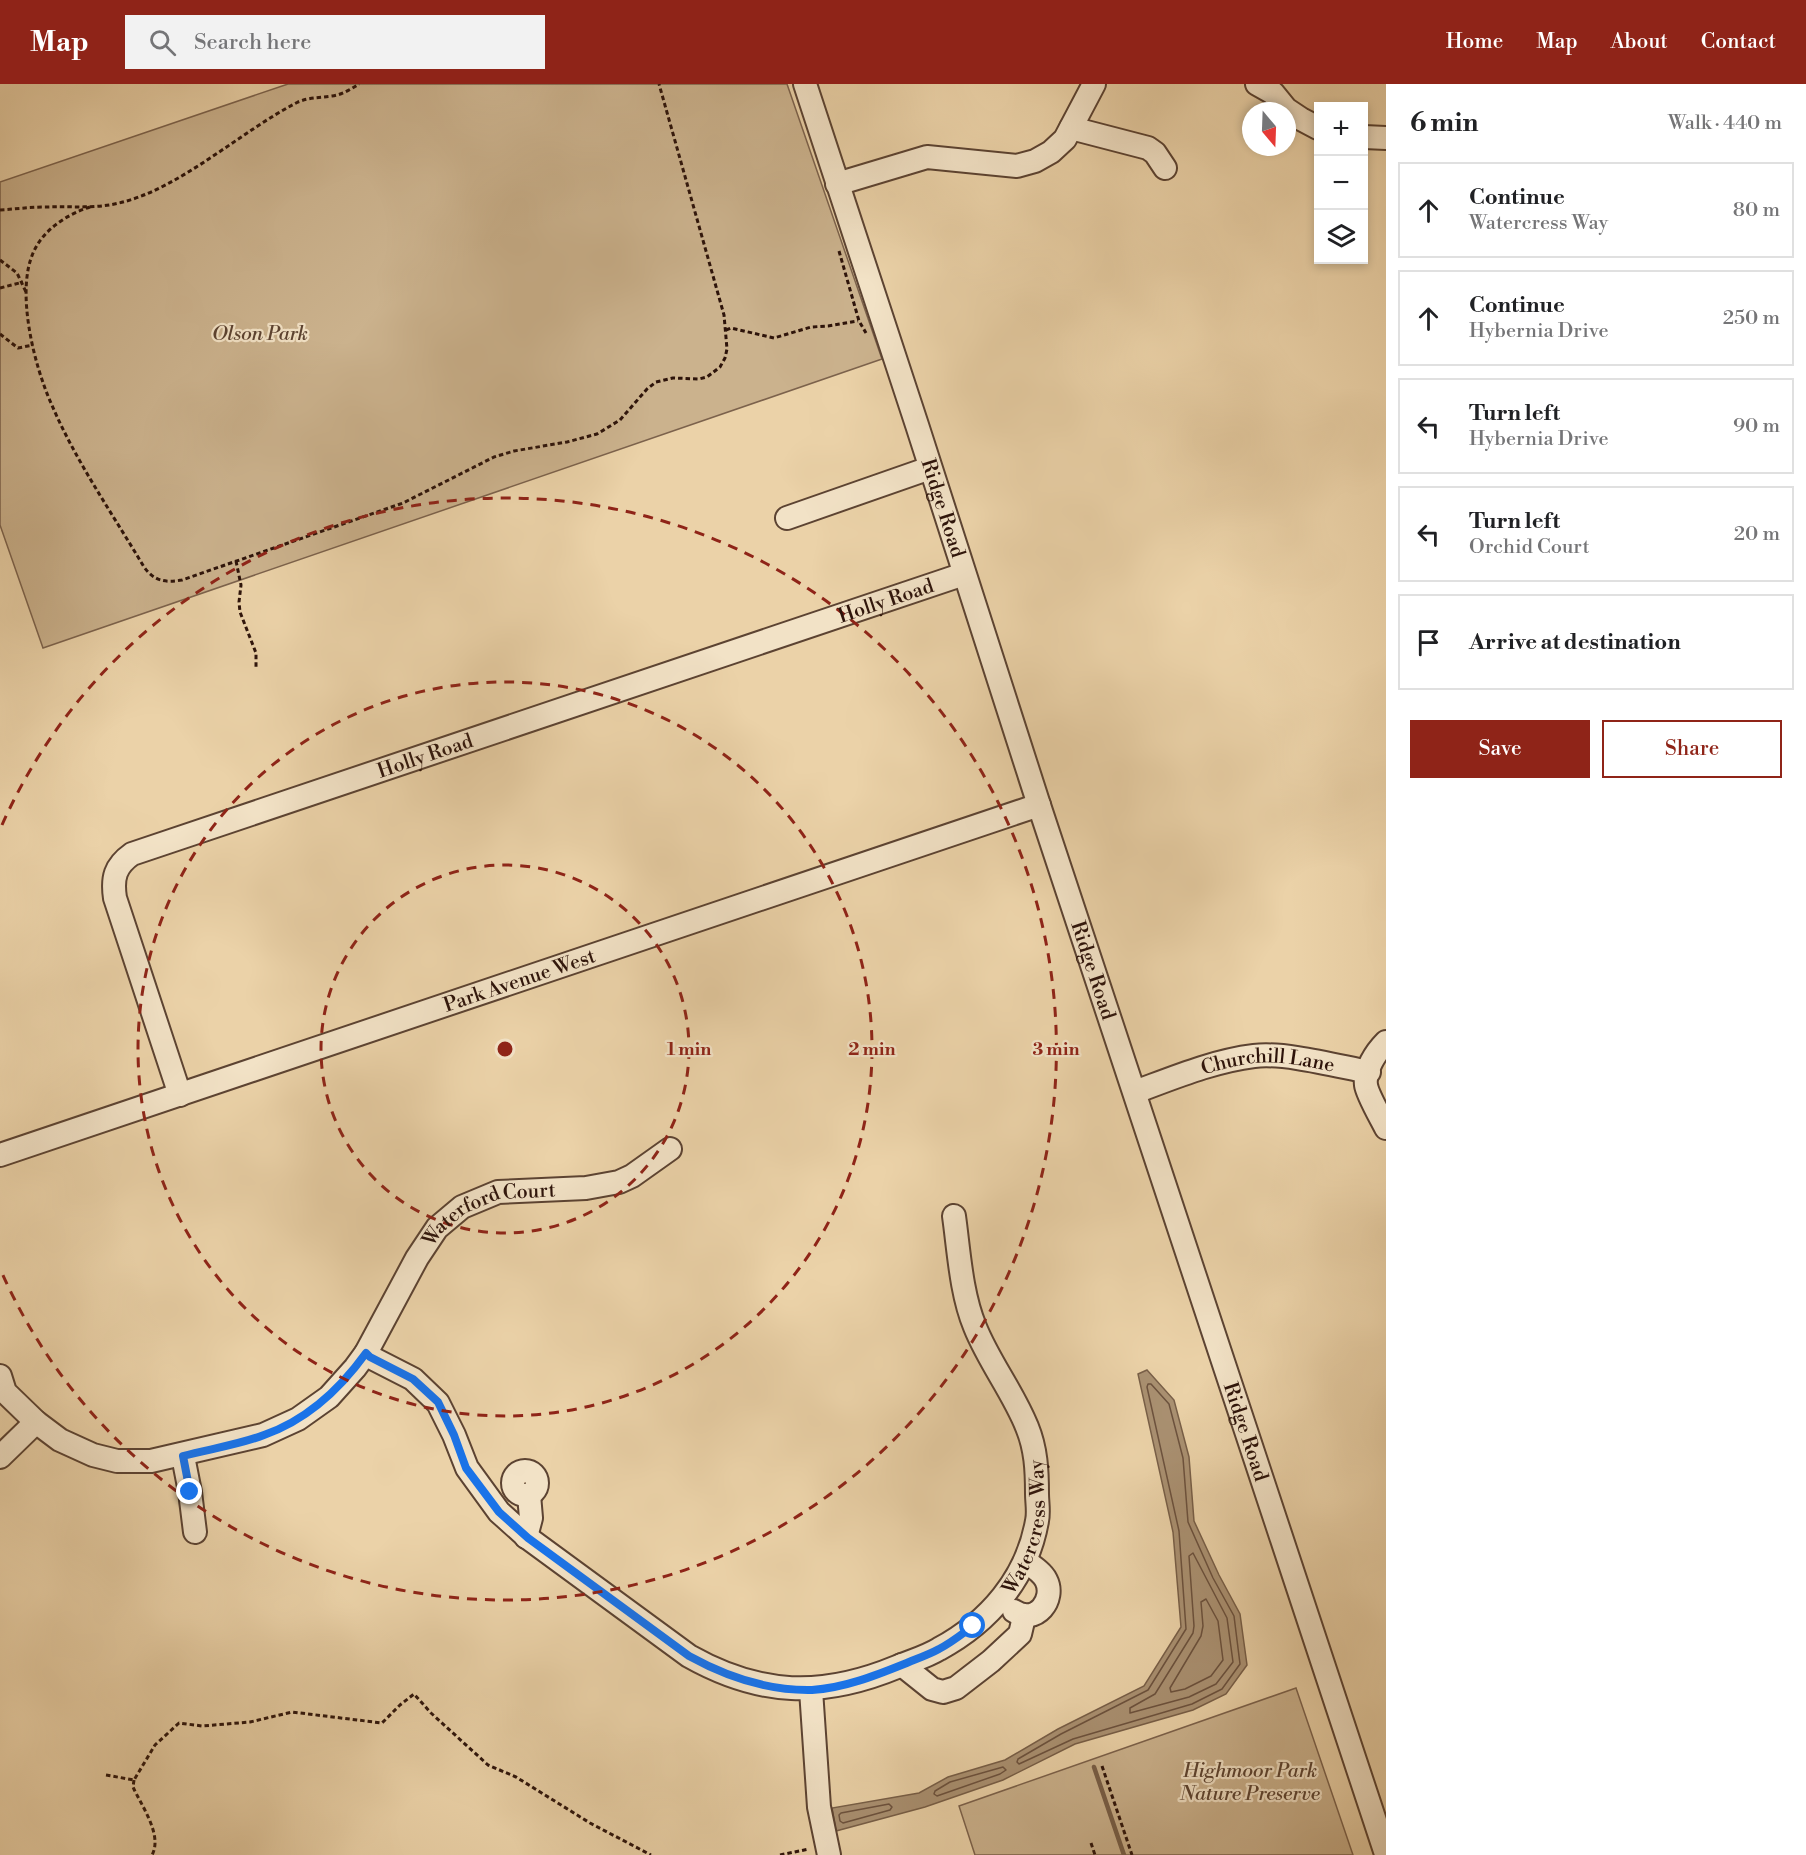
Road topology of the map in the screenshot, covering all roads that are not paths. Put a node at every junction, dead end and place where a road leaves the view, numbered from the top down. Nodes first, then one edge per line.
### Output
1 (805, 84) edge
2 (1094, 84) edge
3 (1257, 84) edge
4 (1314, 126) edge
5 (1071, 128) junction
6 (1368, 137) edge
7 (1386, 138) edge
8 (1165, 168) dead end
9 (837, 184) junction
10 (930, 468) junction
11 (787, 518) dead end
12 (964, 574) junction
13 (1039, 805) junction
14 (1386, 1042) edge
15 (1369, 1072) junction
16 (1135, 1092) junction
17 (180, 1095) junction
18 (1386, 1128) edge
19 (670, 1149) dead end
20 (2, 1157) edge
21 (954, 1215) dead end
22 (366, 1353) junction
23 (2, 1386) edge
24 (36, 1422) junction
25 (183, 1456) junction
26 (0, 1457) edge
27 (529, 1495) dead end
28 (195, 1532) dead end
29 (526, 1537) junction
30 (1025, 1561) junction
31 (1000, 1601) junction
32 (1024, 1617) junction
33 (902, 1665) junction
34 (811, 1690) junction
35 (826, 1845) edge
36 (1386, 1854) edge

1 - 9 street, Ridge Road
2 - 5 street
3 - 4 street
5 - 8 street
5 - 9 street
6 - 7 street
9 - 10 street, Ridge Road
10 - 11 street
10 - 12 street, Ridge Road
12 - 13 street, Ridge Road
12 - 17 street, Holly Road
13 - 16 street, Ridge Road
13 - 17 street, Park Avenue West
14 - 15 street
15 - 16 street, Churchill Lane
15 - 18 street
16 - 36 street, Ridge Road
17 - 20 street, Park Avenue West
19 - 22 street, Waterford Court
21 - 30 street, Watercress Way
22 - 25 street, Waterford Court
22 - 29 street, Watercress Way
23 - 24 street, Waterford Court
24 - 25 street, Waterford Court
24 - 26 street
25 - 28 street
27 - 29 street
29 - 34 street, Watercress Way
30 - 31 street, Watercress Way
30 - 32 street
31 - 32 street
31 - 33 street, Watercress Way
32 - 33 street
33 - 34 street, Watercress Way
34 - 35 street

